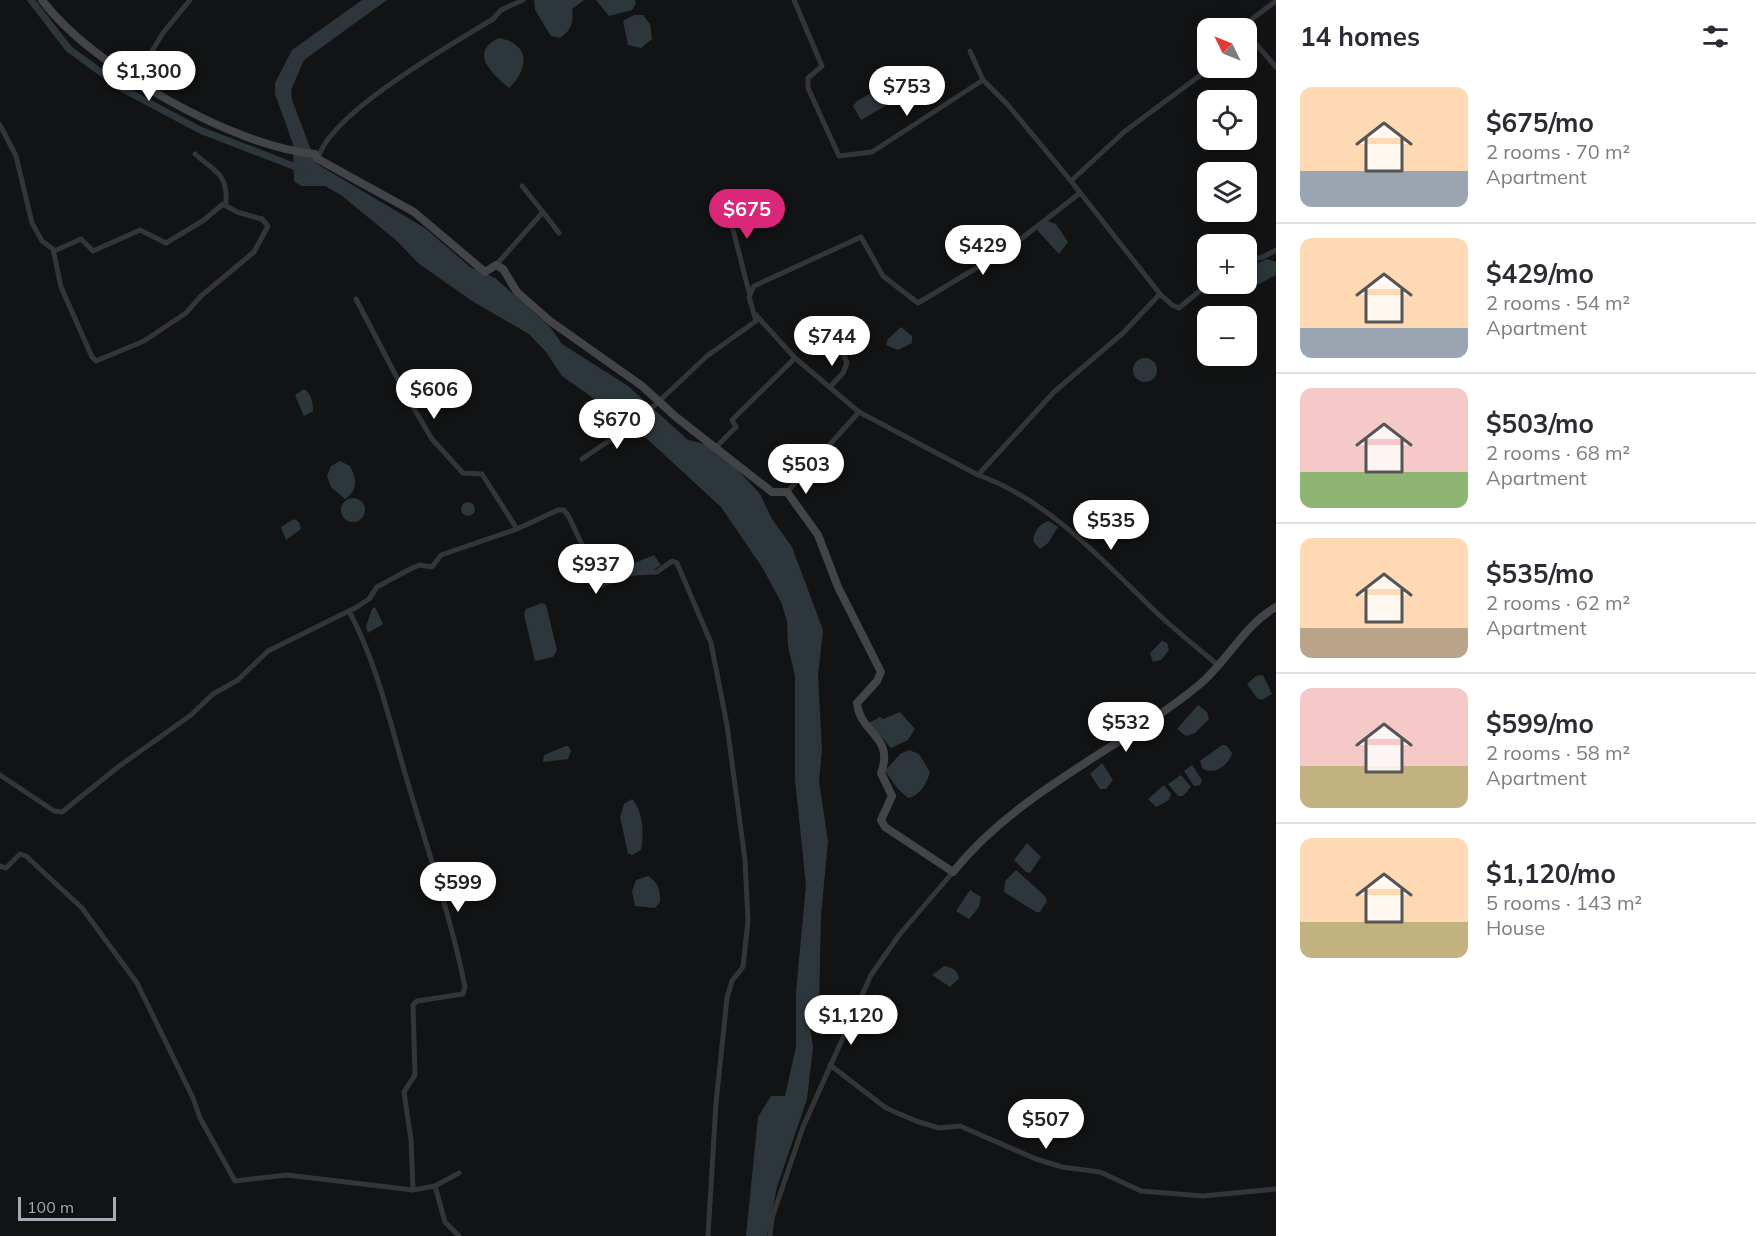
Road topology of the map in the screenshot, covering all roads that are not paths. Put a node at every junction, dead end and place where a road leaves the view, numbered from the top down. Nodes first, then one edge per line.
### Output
1 (42, 0) edge
2 (190, 0) edge
3 (522, 0) edge
4 (794, 0) edge
5 (1276, 1) edge
6 (1253, 18) edge
7 (1257, 45) edge
8 (970, 51) dead end
9 (1276, 67) edge
10 (1197, 78) edge
11 (135, 79) junction
12 (983, 80) junction
13 (0, 125) edge
14 (195, 154) dead end
15 (317, 157) junction
16 (1071, 181) junction
17 (522, 186) dead end
18 (1080, 193) junction
19 (722, 196) dead end
20 (226, 204) junction
21 (543, 212) junction
22 (559, 233) dead end
23 (1276, 250) edge
24 (54, 251) junction
25 (1257, 258) edge
26 (496, 265) junction
27 (749, 292) junction
28 (1197, 293) edge
29 (1160, 294) junction
30 (356, 300) dead end
31 (756, 315) junction
32 (840, 346) dead end
33 (795, 358) junction
34 (830, 387) junction
35 (657, 403) junction
36 (859, 412) junction
37 (716, 447) junction
38 (582, 459) dead end
39 (978, 475) junction
40 (787, 492) junction
41 (517, 529) junction
42 (1276, 607) edge
43 (349, 611) junction
44 (1219, 666) junction
45 (0, 775) edge
46 (0, 866) edge
47 (953, 872) junction
48 (830, 1065) junction
49 (459, 1173) dead end
50 (435, 1186) junction
51 (413, 1190) junction
52 (1276, 1190) edge
53 (459, 1236) edge
54 (708, 1236) edge
55 (770, 1236) edge

1 - 11 street
2 - 11 street
3 - 15 street
4 - 12 street
5 - 6 street
7 - 9 street
8 - 12 street
10 - 16 street
11 - 15 street
12 - 16 street
13 - 24 street
14 - 20 street
15 - 26 street
16 - 18 street
17 - 21 street
18 - 27 street
18 - 29 street
19 - 27 street
20 - 24 street
20 - 24 street
21 - 22 street
21 - 26 street
23 - 25 street
26 - 35 street
27 - 31 street
28 - 29 street
29 - 39 street
30 - 41 street
31 - 33 street
31 - 35 street
32 - 34 street
33 - 34 street
33 - 37 street
34 - 36 street
35 - 37 street
35 - 38 street
36 - 39 street
36 - 40 street
37 - 40 street
39 - 44 street
40 - 47 street
41 - 43 street
41 - 54 street
42 - 44 street
43 - 45 street
43 - 51 street
44 - 47 street
46 - 51 street
47 - 48 street
48 - 52 street
48 - 55 street
49 - 50 street
50 - 51 street
50 - 53 street

